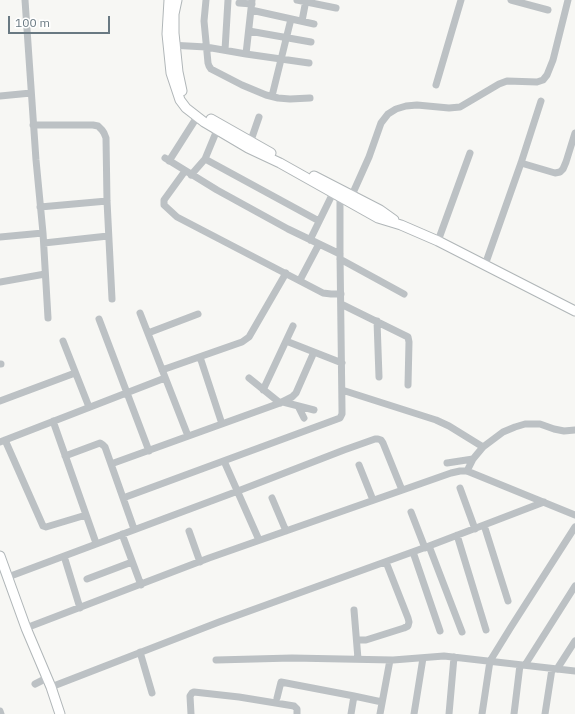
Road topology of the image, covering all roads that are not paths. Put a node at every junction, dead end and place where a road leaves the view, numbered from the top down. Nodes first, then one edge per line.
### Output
1 (25, 0) edge
2 (169, 0) edge
3 (177, 0) edge
4 (206, 0) edge
5 (228, 0) edge
6 (297, 0) edge
7 (461, 0) edge
8 (511, 0) edge
9 (568, 0) edge
10 (305, 1) edge
11 (239, 3) dead end
12 (252, 5) edge
13 (336, 8) dead end
14 (548, 10) dead end
15 (291, 19) junction
16 (302, 21) junction
17 (314, 24) dead end
18 (248, 31) junction
19 (286, 38) junction
20 (311, 42) dead end
21 (172, 45) junction
22 (206, 47) junction
23 (225, 50) junction
24 (246, 54) junction
25 (281, 59) junction
26 (310, 63) dead end
27 (436, 85) dead end
28 (31, 93) junction
29 (0, 96) edge
30 (272, 96) junction
31 (310, 98) dead end
32 (541, 101) dead end
33 (197, 117) junction
34 (259, 117) dead end
35 (33, 125) junction
36 (218, 130) junction
37 (575, 134) edge
38 (249, 145) junction
39 (470, 153) dead end
40 (205, 159) junction
41 (521, 163) junction
42 (188, 173) junction
43 (337, 195) junction
44 (352, 196) junction
45 (107, 201) junction
46 (40, 207) junction
47 (320, 221) junction
48 (402, 225) junction
49 (43, 233) junction
50 (108, 236) junction
51 (0, 237) edge
52 (310, 240) junction
53 (438, 242) junction
54 (44, 243) junction
55 (319, 244) junction
56 (340, 256) junction
57 (484, 265) junction
58 (286, 273) junction
59 (45, 274) junction
60 (300, 280) junction
61 (0, 282) edge
62 (341, 294) junction
63 (404, 294) dead end
64 (112, 299) dead end
65 (341, 304) junction
66 (575, 311) edge
67 (140, 313) dead end
68 (198, 314) dead end
69 (48, 318) dead end
70 (99, 319) dead end
71 (377, 321) junction
72 (293, 326) dead end
73 (148, 333) junction
74 (62, 341) dead end
75 (286, 341) junction
76 (314, 352) junction
77 (200, 357) junction
78 (342, 363) junction
79 (162, 370) junction
80 (75, 373) junction
81 (379, 376) dead end
82 (165, 378) junction
83 (250, 378) dead end
84 (408, 385) dead end
85 (263, 390) junction
86 (342, 390) junction
87 (127, 393) junction
88 (0, 400) edge
89 (281, 402) junction
90 (298, 406) junction
91 (89, 407) junction
92 (314, 410) dead end
93 (304, 418) dead end
94 (53, 421) junction
95 (222, 424) junction
96 (575, 430) edge
97 (188, 436) junction
98 (2, 441) edge
99 (483, 447) junction
100 (149, 450) junction
101 (65, 456) junction
102 (473, 459) junction
103 (224, 461) junction
104 (447, 463) dead end
105 (111, 464) junction
106 (359, 465) dead end
107 (467, 471) junction
108 (460, 488) dead end
109 (402, 490) junction
110 (238, 491) junction
111 (123, 498) junction
112 (272, 498) dead end
113 (373, 500) junction
114 (544, 502) junction
115 (411, 512) dead end
116 (86, 515) junction
117 (575, 515) edge
118 (484, 525) junction
119 (575, 527) edge
120 (475, 529) junction
121 (134, 530) junction
122 (189, 531) dead end
123 (286, 531) junction
124 (122, 534) junction
125 (457, 536) junction
126 (260, 540) junction
127 (96, 543) junction
128 (427, 547) junction
129 (413, 552) junction
130 (0, 556) edge
131 (64, 556) junction
132 (132, 562) junction
133 (200, 562) junction
134 (386, 562) junction
135 (8, 577) junction
136 (87, 579) dead end
137 (141, 584) junction
138 (575, 586) edge
139 (508, 601) dead end
140 (80, 608) junction
141 (354, 610) dead end
142 (26, 628) junction
143 (486, 630) dead end
144 (440, 631) dead end
145 (462, 632) dead end
146 (357, 640) junction
147 (575, 641) edge
148 (140, 652) junction
149 (454, 657) junction
150 (423, 658) junction
151 (358, 659) junction
152 (216, 660) dead end
153 (390, 660) junction
154 (490, 661) junction
155 (523, 665) junction
156 (554, 669) junction
157 (575, 671) edge
158 (47, 678) junction
159 (35, 684) dead end
160 (51, 688) junction
161 (152, 693) dead end
162 (354, 696) junction
163 (278, 698) dead end
164 (382, 702) junction
165 (0, 711) edge
166 (191, 713) edge
167 (1, 714) edge
168 (60, 714) edge
169 (183, 714) edge
170 (297, 714) edge
171 (351, 714) edge
172 (380, 714) edge
173 (414, 714) edge
174 (449, 714) edge
175 (482, 714) edge
176 (514, 714) edge
177 (545, 714) edge

1 - 28 street
2 - 21 main road
3 - 21 main road
4 - 22 street
5 - 23 street
6 - 10 street
7 - 27 street
8 - 14 street
9 - 44 street
10 - 13 street
10 - 16 street
11 - 12 street
12 - 15 street
12 - 18 street
15 - 16 street
15 - 19 street
16 - 17 street
18 - 19 street
18 - 24 street
19 - 20 street
19 - 25 street
21 - 22 street
21 - 33 main road
21 - 38 main road
22 - 23 street
22 - 30 street
23 - 24 street
24 - 25 street
25 - 26 street
25 - 30 street
28 - 29 street
28 - 35 street
30 - 31 street
32 - 41 street
33 - 36 main road
33 - 42 street
34 - 38 street
35 - 45 street
35 - 46 street
36 - 38 main road
36 - 40 street
37 - 41 street
38 - 43 main road
38 - 44 main road
39 - 53 street
40 - 42 street
40 - 47 street
41 - 57 street
42 - 52 street
42 - 58 street
43 - 47 street
43 - 48 main road
43 - 56 street
44 - 48 main road
45 - 46 street
45 - 50 street
46 - 49 street
47 - 52 street
48 - 53 main road
49 - 51 street
49 - 54 street
50 - 54 street
50 - 64 street
52 - 55 street
53 - 57 main road
54 - 59 street
55 - 56 street
55 - 60 street
56 - 62 street
56 - 63 street
57 - 66 main road
58 - 60 street
58 - 77 street
59 - 61 street
59 - 69 street
60 - 62 street
62 - 65 street
65 - 71 street
65 - 78 street
67 - 73 street
68 - 73 street
70 - 87 street
71 - 81 street
71 - 84 street
72 - 75 street
73 - 79 street
74 - 80 street
75 - 76 street
75 - 85 street
76 - 78 street
76 - 89 street
77 - 79 street
77 - 95 street
78 - 86 street
79 - 82 street
80 - 88 street
80 - 91 street
82 - 87 street
82 - 97 street
83 - 85 street
85 - 89 street
86 - 99 street
86 - 103 street
87 - 91 street
87 - 100 street
89 - 90 street
89 - 95 street
90 - 92 street
90 - 93 street
91 - 94 street
94 - 98 street
94 - 101 street
95 - 97 street
96 - 99 street
97 - 100 street
98 - 116 street
99 - 102 street
100 - 105 street
101 - 105 street
101 - 116 street
102 - 104 street
102 - 107 street
103 - 110 street
103 - 111 street
105 - 111 street
106 - 113 street
107 - 109 street
107 - 114 street
108 - 120 street
109 - 110 street
109 - 113 street
110 - 121 street
110 - 126 street
111 - 121 street
112 - 123 street
113 - 123 street
114 - 117 street
114 - 118 street
115 - 128 street
116 - 127 street
118 - 120 street
118 - 139 street
119 - 154 street
120 - 125 street
121 - 124 street
122 - 133 street
123 - 126 street
124 - 127 street
124 - 132 street
125 - 128 street
125 - 143 street
126 - 133 street
127 - 131 street
128 - 129 street
128 - 145 street
129 - 134 street
129 - 144 street
130 - 135 main road
131 - 135 street
131 - 140 street
132 - 136 street
132 - 137 street
133 - 137 street
134 - 146 street
134 - 148 street
135 - 142 main road
137 - 140 street
138 - 155 street
140 - 142 street
141 - 146 street
142 - 158 main road
146 - 151 street
147 - 156 street
148 - 160 street
148 - 161 street
149 - 150 street
149 - 154 street
149 - 174 street
150 - 153 street
150 - 173 street
151 - 152 street
151 - 153 street
153 - 164 street
154 - 155 street
154 - 175 street
155 - 156 street
155 - 176 street
156 - 157 street
156 - 177 street
158 - 159 street
158 - 160 main road
160 - 168 main road
162 - 163 street
162 - 164 street
162 - 171 street
164 - 172 street
165 - 167 street
166 - 169 street
166 - 170 street

